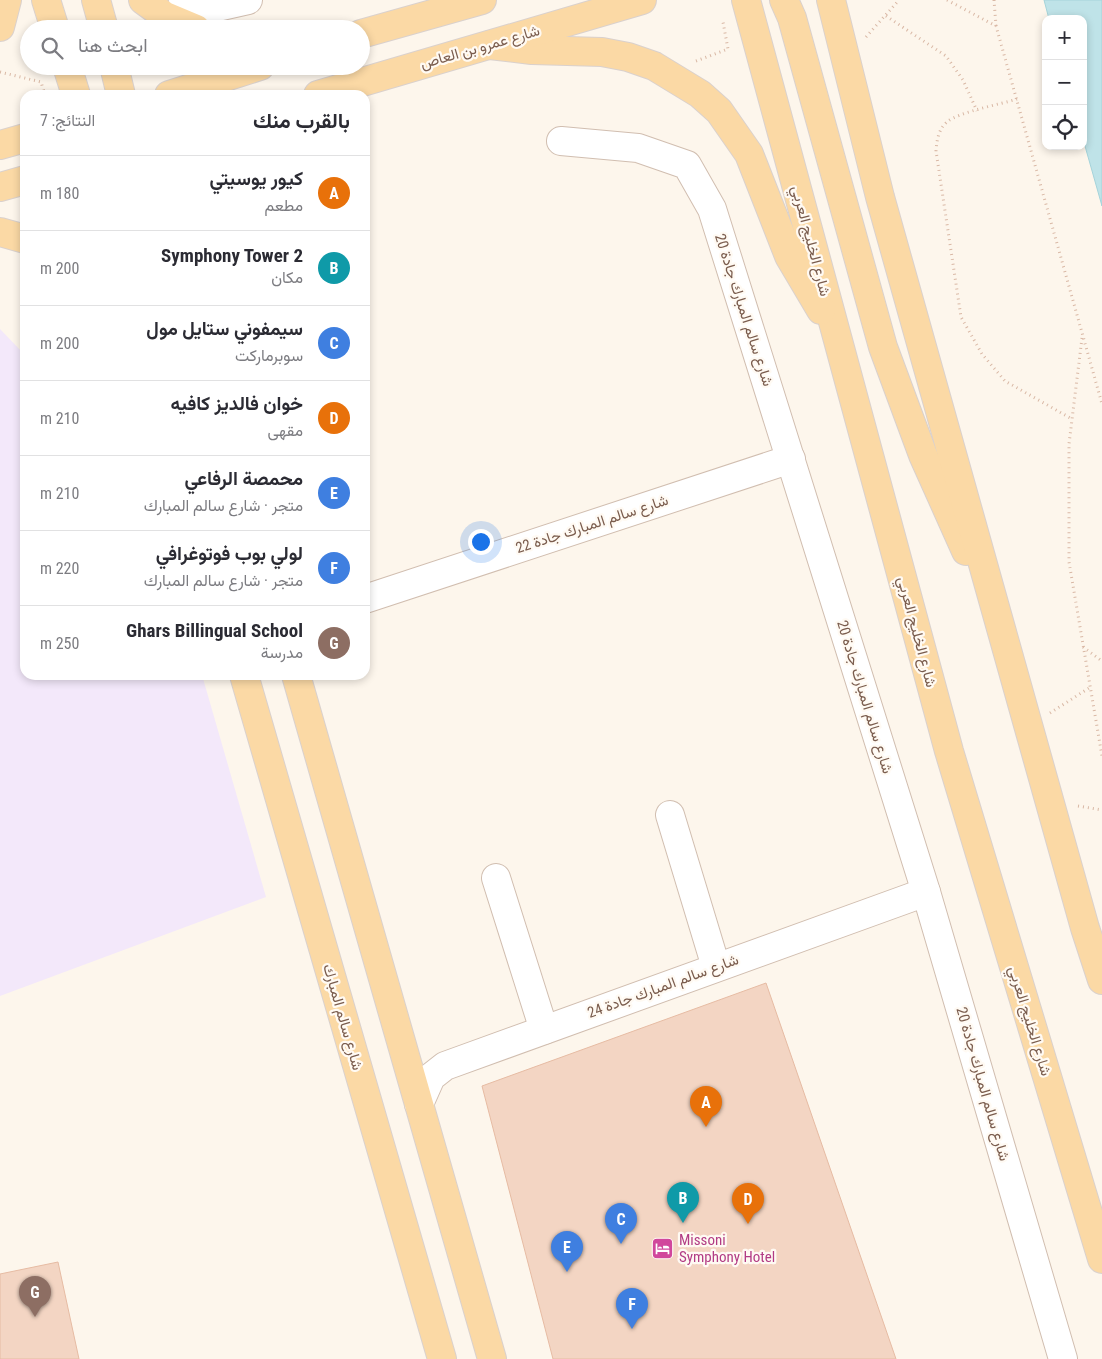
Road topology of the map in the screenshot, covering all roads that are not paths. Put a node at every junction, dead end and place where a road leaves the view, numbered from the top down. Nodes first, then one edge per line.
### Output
1 (7, 0) edge
2 (46, 0) edge
3 (96, 0) edge
4 (143, 0) edge
5 (183, 0) edge
6 (248, 0) edge
7 (442, 0) edge
8 (482, 0) edge
9 (642, 0) edge
10 (746, 0) edge
11 (784, 0) edge
12 (831, 0) edge
13 (413, 18) junction
14 (52, 20) edge
15 (102, 20) edge
16 (175, 20) edge
17 (0, 27) edge
18 (370, 31) edge
19 (490, 44) junction
20 (392, 73) junction
21 (70, 75) edge
22 (116, 75) edge
23 (232, 75) edge
24 (74, 90) edge
25 (120, 90) edge
26 (185, 90) edge
27 (335, 90) edge
28 (366, 90) edge
29 (20, 139) edge
30 (561, 141) dead end
31 (0, 145) edge
32 (20, 181) edge
33 (0, 187) edge
34 (0, 232) edge
35 (20, 238) edge
36 (834, 328) junction
37 (791, 459) junction
38 (370, 597) edge
39 (996, 610) junction
40 (245, 680) edge
41 (297, 680) edge
42 (670, 815) dead end
43 (496, 878) dead end
44 (926, 892) junction
45 (716, 967) junction
46 (1102, 980) edge
47 (544, 1030) junction
48 (419, 1104) junction
49 (1102, 1259) edge
50 (442, 1359) edge
51 (492, 1359) edge
52 (1063, 1359) edge

1 - 17 main road
2 - 14 main road
3 - 15 main road
4 - 16 main road
5 - 6 street
7 - 13 main road
8 - 13 main road
9 - 19 main road, شارع عمرو بن العاص
10 - 36 main road, شارع الخليج العربي
11 - 39 main road
12 - 39 main road
13 - 18 main road
19 - 20 main road, شارع عمرو بن العاص
19 - 36 main road
20 - 27 main road, شارع عمرو بن العاص
20 - 28 main road
21 - 24 main road
22 - 25 main road
23 - 26 main road
29 - 31 main road
30 - 37 street, شارع سالم المبارك جادة 20
32 - 33 main road
34 - 35 main road
36 - 49 main road, شارع الخليج العربي
37 - 38 street, شارع سالم المبارك جادة 22
37 - 44 street, شارع سالم المبارك جادة 20
39 - 46 main road
40 - 50 main road, شارع سالم المبارك
41 - 48 main road
42 - 45 street
43 - 47 street
44 - 45 street, شارع سالم المبارك جادة 24
44 - 52 street, شارع سالم المبارك جادة 20
45 - 47 street, شارع سالم المبارك جادة 24
47 - 48 street, شارع سالم المبارك جادة 24
48 - 51 main road

